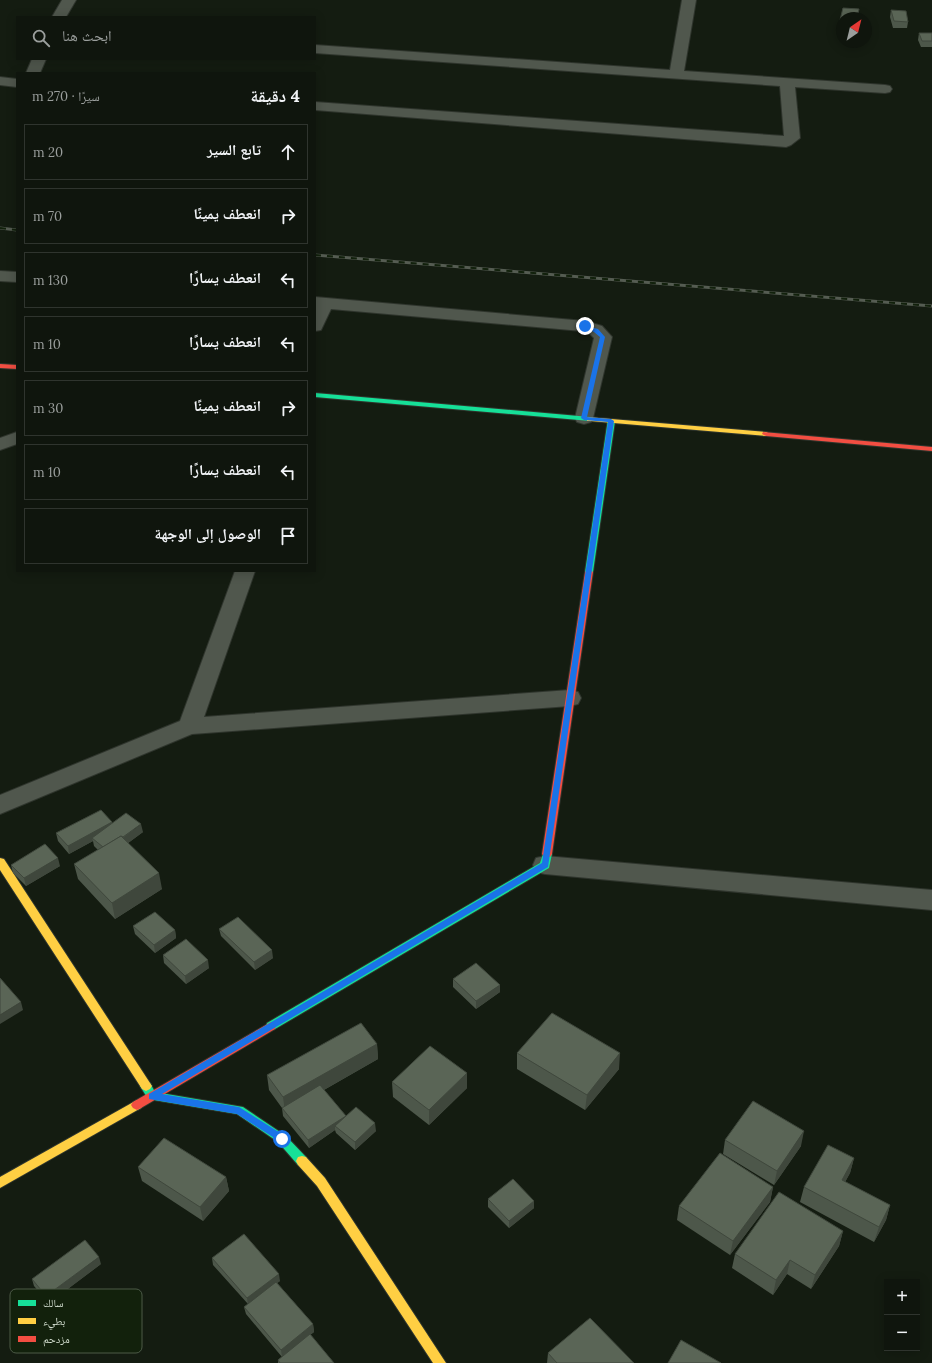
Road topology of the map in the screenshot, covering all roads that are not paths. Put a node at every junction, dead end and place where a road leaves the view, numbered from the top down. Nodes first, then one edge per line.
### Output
1 (69, 0) edge
2 (689, 0) edge
3 (60, 16) edge
4 (316, 49) edge
5 (39, 60) edge
6 (33, 72) edge
7 (676, 75) junction
8 (0, 81) edge
9 (16, 83) edge
10 (787, 83) junction
11 (885, 89) dead end
12 (316, 106) edge
13 (0, 276) edge
14 (16, 277) edge
15 (320, 302) edge
16 (316, 321) edge
17 (0, 366) edge
18 (16, 367) edge
19 (316, 395) edge
20 (584, 418) junction
21 (611, 421) junction
22 (16, 438) edge
23 (0, 444) edge
24 (932, 449) edge
25 (245, 572) edge
26 (570, 698) junction
27 (189, 726) junction
28 (0, 805) edge
29 (0, 862) edge
30 (545, 865) junction
31 (932, 900) edge
32 (152, 1096) junction
33 (0, 1183) edge
34 (440, 1363) edge

1 - 3 street
2 - 7 street
4 - 7 street
5 - 6 street
7 - 10 street
8 - 9 street
10 - 11 street
10 - 12 street
13 - 14 street
15 - 16 street
15 - 20 street
17 - 18 street
19 - 20 street
20 - 21 street
21 - 24 street
21 - 26 street
22 - 23 street
25 - 27 street
26 - 27 street
26 - 30 street
27 - 28 street
29 - 32 street
30 - 31 street
30 - 32 street
32 - 33 street
32 - 34 street

